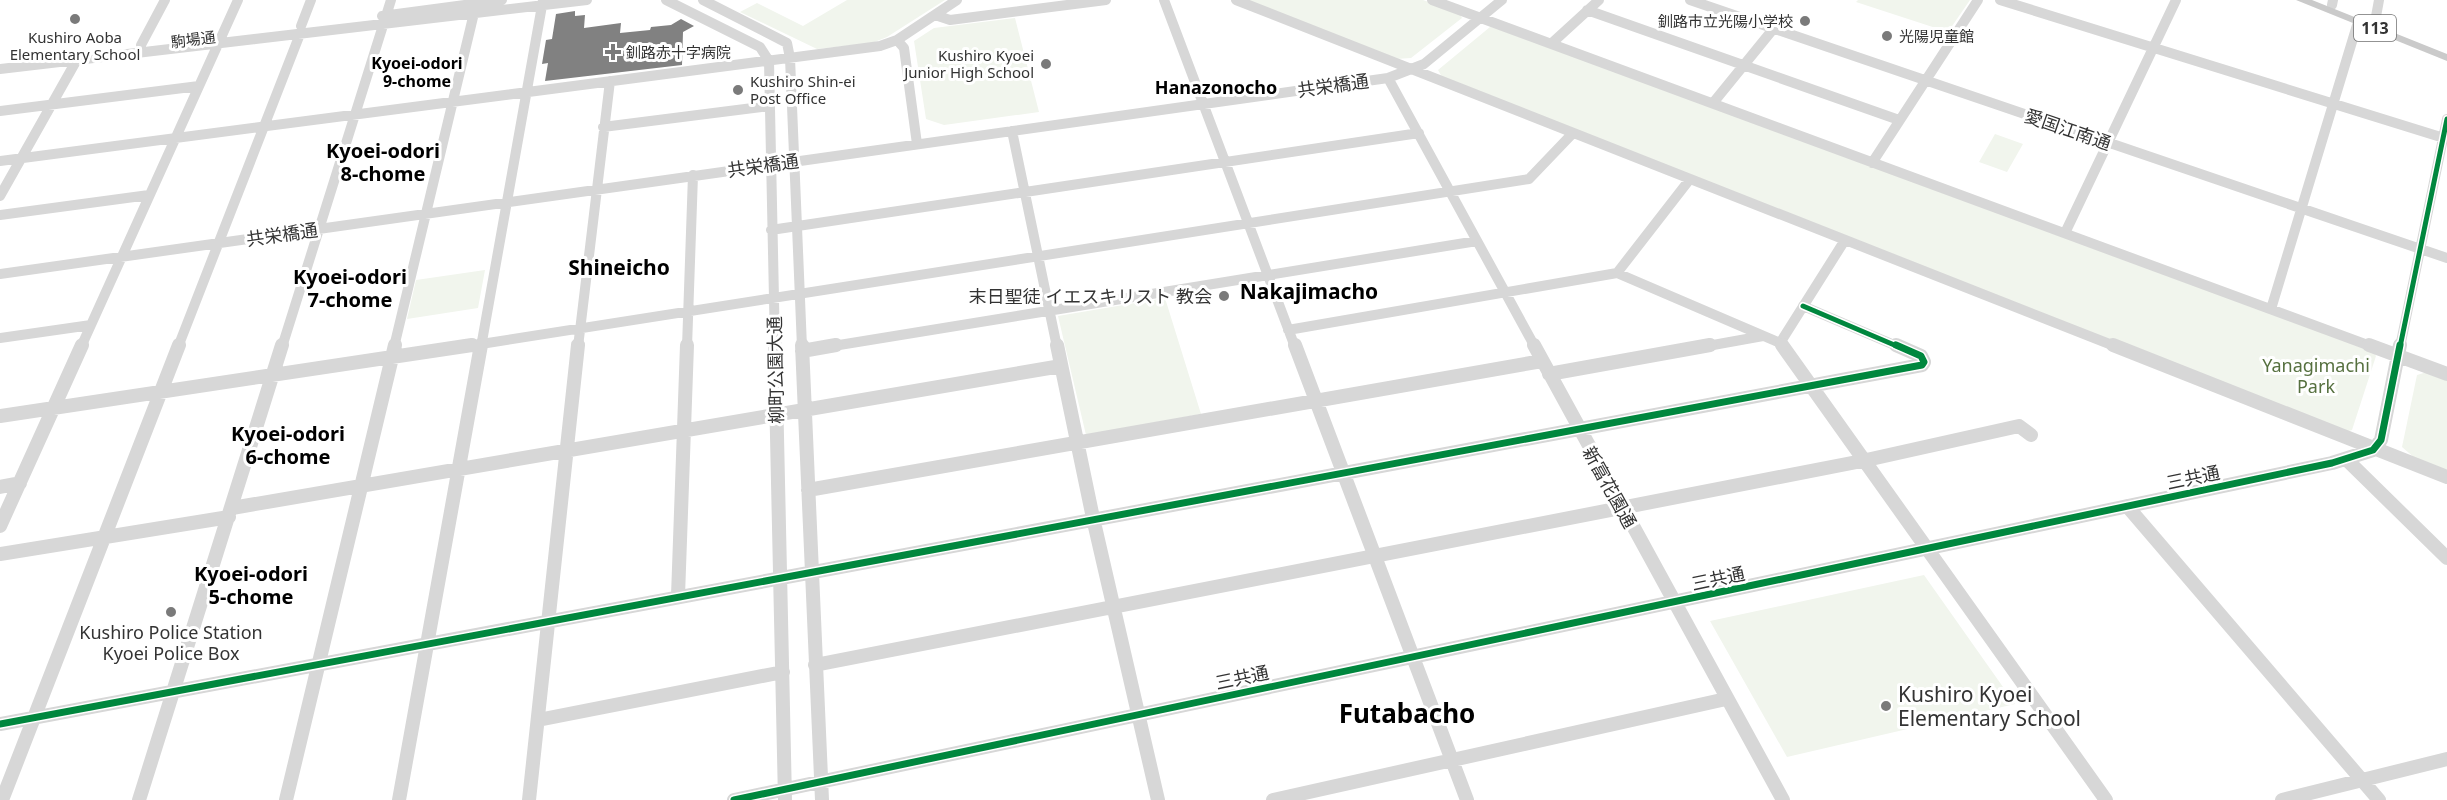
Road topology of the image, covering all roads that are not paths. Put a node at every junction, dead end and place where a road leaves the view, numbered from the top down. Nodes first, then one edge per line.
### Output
1 (165, 0) edge
2 (238, 0) edge
3 (311, 0) edge
4 (391, 0) edge
5 (502, 0) edge
6 (587, 0) edge
7 (666, 0) edge
8 (702, 0) edge
9 (957, 0) edge
10 (1106, 0) edge
11 (1164, 0) edge
12 (1236, 0) edge
13 (1432, 0) edge
14 (1502, 0) edge
15 (1599, 0) edge
16 (1690, 0) edge
17 (1978, 0) edge
18 (2000, 0) edge
19 (2175, 0) edge
20 (2302, 0) edge
21 (2318, 0) edge
22 (2379, 0) edge
23 (2332, 2) edge
24 (543, 3) edge
25 (476, 6) edge
26 (1587, 10) junction
27 (935, 15) junction
28 (1481, 18) junction
29 (385, 20) junction
30 (2358, 22) junction
31 (2375, 22) junction
32 (1774, 28) junction
33 (300, 30) junction
34 (221, 39) junction
35 (897, 40) junction
36 (1552, 44) junction
37 (141, 45) junction
38 (2154, 47) junction
39 (2447, 50) edge
40 (79, 56) junction
41 (790, 58) junction
42 (2447, 58) edge
43 (768, 61) junction
44 (0, 62) edge
45 (1744, 65) junction
46 (0, 69) edge
47 (1412, 70) junction
48 (1388, 78) junction
49 (610, 81) junction
50 (1925, 81) junction
51 (199, 86) junction
52 (526, 92) junction
53 (453, 102) junction
54 (1713, 103) junction
55 (2333, 103) junction
56 (1203, 104) junction
57 (52, 105) junction
58 (769, 106) junction
59 (0, 111) edge
60 (354, 115) junction
61 (2447, 119) edge
62 (1899, 120) junction
63 (264, 126) junction
64 (603, 127) junction
65 (1012, 131) junction
66 (1419, 133) junction
67 (1573, 133) junction
68 (175, 138) junction
69 (2445, 138) edge
70 (2108, 142) junction
71 (917, 144) junction
72 (22, 158) junction
73 (0, 161) edge
74 (792, 161) junction
75 (1225, 162) junction
76 (1872, 163) junction
77 (770, 164) junction
78 (693, 175) junction
79 (1690, 179) junction
80 (595, 190) junction
81 (1450, 191) junction
82 (1024, 192) junction
83 (149, 195) junction
84 (0, 196) edge
85 (506, 203) junction
86 (2301, 208) junction
87 (425, 214) junction
88 (0, 215) edge
89 (1248, 224) junction
90 (795, 226) junction
91 (318, 229) junction
92 (771, 230) junction
93 (2065, 233) junction
94 (1845, 240) junction
95 (1477, 241) junction
96 (219, 243) junction
97 (2420, 249) junction
98 (1038, 255) junction
99 (121, 257) junction
100 (2447, 258) edge
101 (1617, 273) junction
102 (0, 274) edge
103 (1268, 275) junction
104 (1505, 292) junction
105 (799, 293) junction
106 (773, 297) junction
107 (1803, 306) junction
108 (2271, 309) junction
109 (688, 310) junction
110 (1050, 310) junction
111 (91, 325) junction
112 (581, 327) junction
113 (1288, 330) junction
114 (1763, 336) junction
115 (0, 338) edge
116 (482, 343) junction
117 (1780, 343) junction
118 (802, 351) junction
119 (392, 357) junction
120 (2399, 357) junction
121 (1542, 361) junction
122 (1061, 366) junction
123 (1549, 374) junction
124 (2447, 374) edge
125 (271, 377) junction
126 (1809, 386) junction
127 (160, 393) junction
128 (1315, 400) junction
129 (53, 409) junction
130 (805, 410) junction
131 (776, 414) junction
132 (0, 416) edge
133 (1578, 428) junction
134 (685, 429) junction
135 (2031, 435) dead end
136 (1077, 442) junction
137 (2373, 450) junction
138 (567, 451) junction
139 (2347, 460) junction
140 (1863, 461) junction
141 (458, 470) junction
142 (1343, 472) junction
143 (2447, 477) edge
144 (20, 483) junction
145 (359, 486) junction
146 (0, 487) edge
147 (808, 490) junction
148 (2127, 506) junction
149 (1623, 508) junction
150 (230, 512) junction
151 (1093, 518) junction
152 (0, 526) edge
153 (105, 537) junction
154 (1926, 549) junction
155 (0, 554) edge
156 (1374, 556) junction
157 (2447, 558) edge
158 (812, 571) junction
159 (780, 577) junction
160 (678, 596) junction
161 (1675, 603) junction
162 (1114, 607) junction
163 (548, 621) junction
164 (428, 644) junction
165 (1412, 656) junction
166 (320, 664) junction
167 (815, 665) junction
168 (783, 672) junction
169 (173, 691) junction
170 (1726, 699) junction
171 (1140, 714) junction
172 (34, 717) junction
173 (538, 720) junction
174 (0, 724) edge
175 (2447, 759) edge
176 (1452, 760) junction
177 (2361, 779) junction
178 (821, 782) junction
179 (785, 795) edge
180 (2, 800) edge
181 (139, 800) edge
182 (286, 800) edge
183 (399, 800) edge
184 (530, 800) edge
185 (734, 800) edge
186 (822, 800) edge
187 (1158, 800) edge
188 (1273, 800) edge
189 (1467, 800) edge
190 (1782, 800) edge
191 (2106, 800) edge
192 (2282, 800) edge
193 (2379, 800) edge

1 - 37 street
2 - 34 street
3 - 33 street
4 - 29 street
5 - 25 street
6 - 24 street
7 - 43 street
8 - 41 street
9 - 27 street
10 - 27 street
11 - 56 street
12 - 47 street
13 - 28 street
14 - 28 street, 共栄橋通
15 - 26 street
16 - 32 street, 愛国江南通
17 - 50 street
18 - 38 street
19 - 38 street
20 - 30 main road, 113
21 - 23 main road, 113
22 - 31 street
23 - 31 main road, 113
24 - 25 street
24 - 52 street
25 - 29 street
25 - 53 street
26 - 36 street
26 - 45 street
27 - 35 street
28 - 36 street
28 - 47 street, 共栄橋通
29 - 33 street, 駒場通
29 - 60 street
30 - 42 main road, 113
30 - 55 street
31 - 39 main road, 113
32 - 45 street
32 - 50 street, 愛国江南通
33 - 34 street, 駒場通
33 - 63 street
34 - 37 street, 駒場通
34 - 40 street, 駒場通
34 - 51 street
35 - 41 street
35 - 71 street
36 - 54 street
37 - 40 street, 駒場通
38 - 55 street
38 - 70 street
40 - 44 street, 駒場通
40 - 46 street, 駒場通
40 - 57 street
41 - 43 street
41 - 74 street, 柳町公園大通
43 - 49 street
43 - 58 street, 柳町公園大通
45 - 54 street
45 - 62 street
47 - 48 street, 共栄橋通
47 - 67 street
48 - 56 street, 共栄橋通
48 - 66 street, 新富花園通
49 - 52 street
49 - 64 street
50 - 62 street
50 - 70 street, 愛国江南通
51 - 57 street
51 - 68 street
52 - 53 street
52 - 85 street
53 - 60 street
53 - 87 street
54 - 76 street
55 - 69 street
55 - 86 street
56 - 65 street, 共栄橋通
56 - 75 street
57 - 59 street
57 - 72 street
58 - 64 street
58 - 77 street, 柳町公園大通
60 - 63 street
60 - 91 street
61 - 69 street
62 - 76 street
63 - 68 street
63 - 96 street
64 - 80 street
65 - 71 street, 共栄橋通
65 - 82 street
66 - 75 street
66 - 81 street, 新富花園通
67 - 79 street
67 - 81 street
68 - 72 street
68 - 83 street
69 - 97 street
70 - 86 street, 愛国江南通
70 - 93 street
71 - 74 street, 共栄橋通
72 - 73 street
72 - 84 street
74 - 77 street, 共栄橋通
74 - 90 street, 柳町公園大通
75 - 82 street
75 - 89 street
76 - 93 street
77 - 78 street, 共栄橋通
77 - 92 street, 柳町公園大通
78 - 80 street, 共栄橋通
78 - 109 street
79 - 94 street
79 - 101 street
80 - 85 street, 共栄橋通
80 - 112 street
81 - 89 street
81 - 95 street, 新富花園通
82 - 90 street
82 - 98 street
83 - 88 street
83 - 99 street
85 - 87 street, 共栄橋通
85 - 116 street
86 - 97 street, 愛国江南通
86 - 108 street
87 - 91 street, 共栄橋通
87 - 119 street
89 - 98 street
89 - 103 street
90 - 92 street
90 - 105 street, 柳町公園大通
91 - 96 street, 共栄橋通
91 - 125 street
92 - 106 street, 柳町公園大通
93 - 108 street
94 - 107 street
94 - 137 street
95 - 103 street
95 - 104 street, 新富花園通
96 - 99 street, 共栄橋通
96 - 127 street
97 - 100 street, 愛国江南通
97 - 120 street
98 - 105 street
98 - 110 street
99 - 102 street, 共栄橋通
99 - 111 street
101 - 104 street
101 - 114 street
103 - 110 street
103 - 113 street
104 - 113 street
104 - 121 street, 新富花園通
105 - 106 street
105 - 118 street, 柳町公園大通
106 - 109 street
106 - 131 street, 柳町公園大通
107 - 117 street
107 - 126 street
108 - 120 street
109 - 112 street
109 - 134 street
110 - 118 street
110 - 122 street
111 - 115 street
111 - 129 street
112 - 116 street
112 - 138 street
113 - 128 street
114 - 117 street
114 - 123 street
116 - 119 street
116 - 141 street
117 - 126 street
118 - 130 street, 柳町公園大通
119 - 125 street
119 - 145 street
120 - 124 street
120 - 137 street
121 - 123 street, 新富花園通
121 - 128 street
122 - 130 street
122 - 136 street
123 - 133 street, 新富花園通
125 - 127 street
125 - 150 street
126 - 133 street
126 - 140 street
127 - 129 street
127 - 153 street
128 - 136 street
128 - 142 street
129 - 132 street
129 - 144 street
130 - 131 street
130 - 147 street, 柳町公園大通
131 - 134 street
131 - 159 street, 柳町公園大通
133 - 142 street
133 - 149 street, 新富花園通
134 - 138 street
134 - 160 street
135 - 140 street
136 - 147 street
136 - 151 street
137 - 139 street, 三共通
137 - 143 street
138 - 141 street
138 - 163 street
139 - 148 street, 三共通
139 - 157 street
140 - 149 street
140 - 154 street
141 - 145 street
141 - 164 street
142 - 151 street
142 - 156 street
144 - 146 street
144 - 152 street
145 - 150 street
145 - 166 street
147 - 158 street, 柳町公園大通
148 - 154 street, 三共通
148 - 177 street
149 - 156 street
149 - 161 street, 新富花園通
150 - 153 street
150 - 169 street
151 - 158 street
151 - 162 street
153 - 155 street
153 - 172 street
154 - 161 street, 三共通
154 - 191 street
156 - 162 street
156 - 165 street
158 - 159 street
158 - 167 street, 柳町公園大通
159 - 160 street
159 - 168 street, 柳町公園大通
160 - 163 street
161 - 165 street, 三共通
161 - 170 street, 新富花園通
162 - 167 street
162 - 171 street
163 - 164 street
163 - 173 street
164 - 166 street
164 - 183 street
165 - 171 street, 三共通
165 - 176 street
166 - 169 street
166 - 182 street
167 - 178 street, 柳町公園大通
168 - 173 street
168 - 179 street, 柳町公園大通
169 - 172 street
169 - 181 street
170 - 176 street
170 - 190 street, 新富花園通
171 - 178 street, 三共通
171 - 187 street
172 - 174 street
172 - 180 street
173 - 184 street
175 - 177 street
176 - 188 street
176 - 189 street
177 - 192 street
177 - 193 street
178 - 179 street, 三共通
178 - 186 street, 柳町公園大通
179 - 185 street, 三共通

